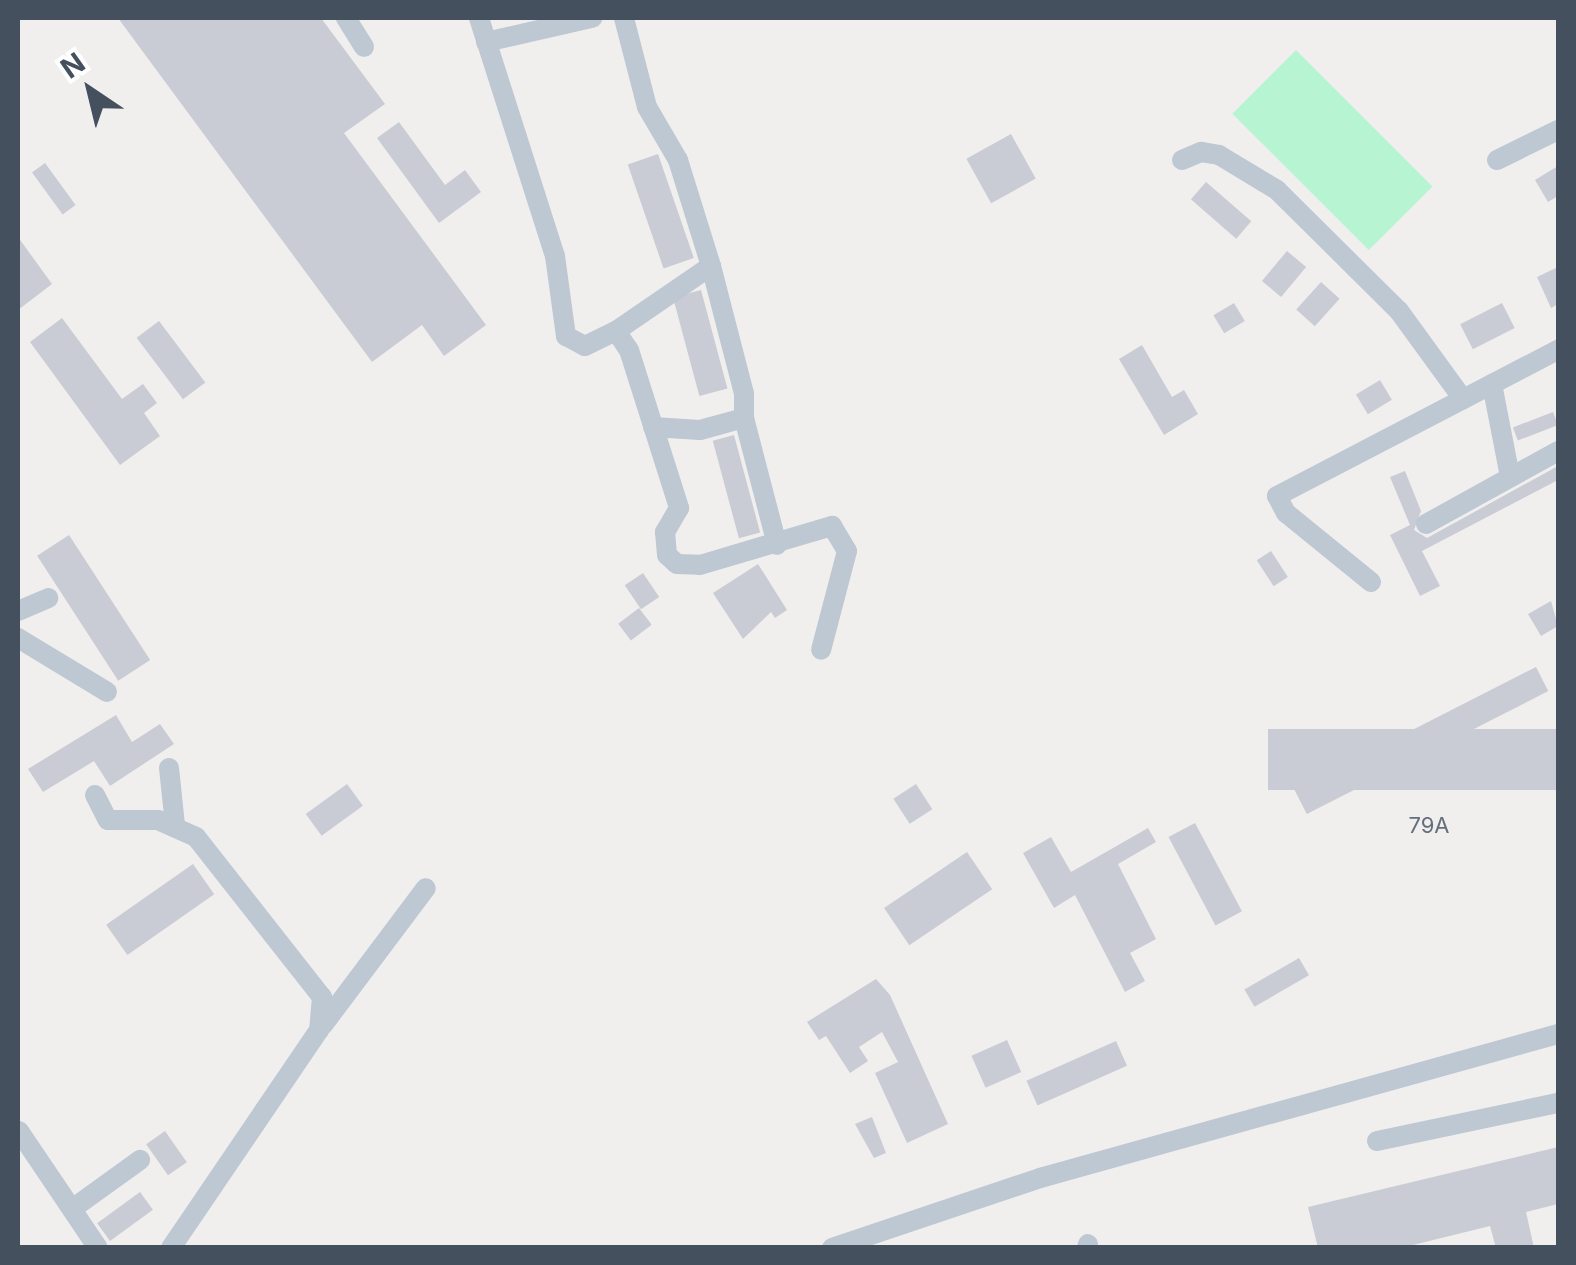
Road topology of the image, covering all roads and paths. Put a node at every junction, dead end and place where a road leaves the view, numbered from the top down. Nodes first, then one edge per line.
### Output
1 (346, 18) edge
2 (478, 18) edge
3 (592, 18) edge
4 (624, 18) edge
5 (486, 42) junction
6 (364, 47) dead end
7 (1558, 130) edge
8 (1182, 160) dead end
9 (1497, 160) dead end
10 (711, 266) junction
11 (616, 331) junction
12 (1558, 350) edge
13 (1492, 384) junction
14 (1462, 399) junction
15 (744, 418) junction
16 (653, 426) junction
17 (1558, 451) edge
18 (1510, 477) junction
19 (1426, 524) dead end
20 (777, 545) junction
21 (1370, 582) dead end
22 (48, 598) dead end
23 (18, 610) edge
24 (18, 638) edge
25 (822, 650) dead end
26 (107, 692) dead end
27 (169, 768) dead end
28 (94, 795) dead end
29 (175, 826) junction
30 (426, 888) dead end
31 (319, 1030) junction
32 (1558, 1034) edge
33 (1558, 1103) edge
34 (20, 1131) edge
35 (1376, 1141) dead end
36 (140, 1160) dead end
37 (72, 1209) junction
38 (98, 1248) edge
39 (172, 1248) edge
40 (832, 1248) edge

1 - 6 street
2 - 5 street
3 - 5 street
4 - 10 street
5 - 11 street
7 - 9 street
8 - 14 street
10 - 11 street
10 - 15 street
11 - 16 street
12 - 13 street
13 - 14 street
13 - 18 street
14 - 21 street
15 - 16 street
15 - 20 street
16 - 20 street
17 - 18 street
18 - 19 street
20 - 25 street
22 - 23 street
24 - 26 street
27 - 29 street
28 - 29 street
29 - 31 street
30 - 31 street
31 - 39 street
32 - 40 street
33 - 35 street
34 - 37 street
36 - 37 street
37 - 38 street

